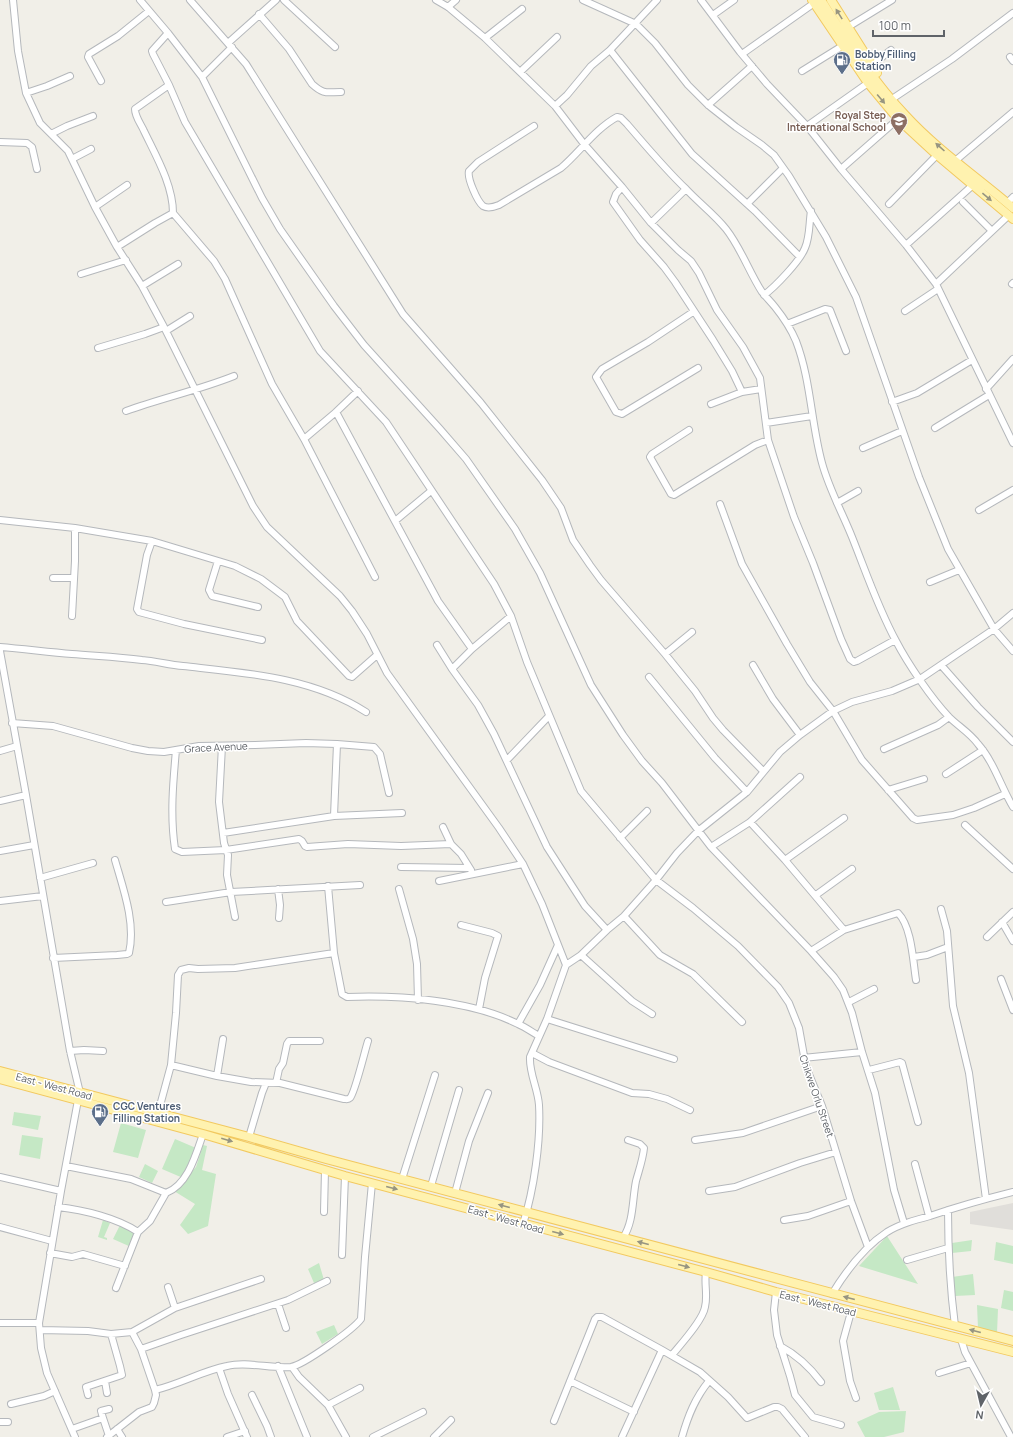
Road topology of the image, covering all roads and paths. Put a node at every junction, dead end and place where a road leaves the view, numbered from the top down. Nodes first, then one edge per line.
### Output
1 (13, 0) edge
2 (140, 0) edge
3 (190, 0) edge
4 (276, 0) edge
5 (284, 0) edge
6 (295, 0) edge
7 (436, 0) edge
8 (456, 0) edge
9 (583, 0) edge
10 (657, 0) edge
11 (701, 0) edge
12 (734, 0) edge
13 (821, 0) edge
14 (831, 0) edge
15 (892, 0) edge
16 (810, 2) edge
17 (289, 5) junction
18 (448, 7) junction
19 (522, 9) dead end
20 (148, 11) junction
21 (1013, 13) edge
22 (259, 14) junction
23 (713, 15) junction
24 (636, 24) junction
25 (848, 27) junction
26 (168, 32) junction
27 (557, 37) dead end
28 (485, 38) junction
29 (230, 45) junction
30 (335, 47) dead end
31 (839, 48) junction
32 (610, 50) junction
33 (891, 50) dead end
34 (742, 54) junction
35 (864, 65) junction
36 (752, 66) junction
37 (802, 71) dead end
38 (520, 72) junction
39 (70, 76) dead end
40 (202, 77) junction
41 (100, 81) dead end
42 (866, 81) junction
43 (169, 85) junction
44 (341, 92) dead end
45 (26, 93) junction
46 (892, 99) junction
47 (708, 105) junction
48 (555, 106) junction
49 (1013, 112) edge
50 (93, 116) dead end
51 (898, 119) junction
52 (534, 126) dead end
53 (808, 126) junction
54 (51, 134) junction
55 (0, 142) edge
56 (584, 144) junction
57 (91, 149) dead end
58 (937, 155) junction
59 (72, 159) junction
60 (955, 161) junction
61 (783, 168) junction
62 (37, 169) dead end
63 (841, 169) junction
64 (127, 185) dead end
65 (973, 185) junction
66 (622, 187) junction
67 (686, 190) junction
68 (963, 202) dead end
69 (747, 204) junction
70 (889, 204) dead end
71 (95, 207) junction
72 (1011, 208) edge
73 (811, 211) junction
74 (173, 213) junction
75 (651, 223) junction
76 (992, 231) junction
77 (906, 245) junction
78 (117, 247) junction
79 (800, 257) junction
80 (126, 260) junction
81 (178, 264) dead end
82 (81, 274) dead end
83 (142, 286) junction
84 (937, 287) junction
85 (764, 295) junction
86 (905, 311) dead end
87 (693, 312) junction
88 (190, 316) dead end
89 (787, 324) junction
90 (165, 329) junction
91 (98, 348) dead end
92 (846, 351) dead end
93 (1013, 359) edge
94 (972, 360) junction
95 (698, 368) dead end
96 (234, 376) dead end
97 (761, 389) junction
98 (986, 389) junction
99 (194, 390) junction
100 (358, 391) junction
101 (742, 392) junction
102 (989, 395) junction
103 (892, 402) junction
104 (711, 404) dead end
105 (126, 411) dead end
106 (336, 412) junction
107 (812, 416) junction
108 (766, 423) junction
109 (935, 428) dead end
110 (689, 430) dead end
111 (902, 431) junction
112 (304, 440) junction
113 (768, 440) junction
114 (1013, 443) edge
115 (863, 448) dead end
116 (1013, 490) edge
117 (431, 491) junction
118 (858, 491) dead end
119 (837, 503) junction
120 (720, 504) dead end
121 (979, 510) dead end
122 (0, 520) edge
123 (395, 521) junction
124 (75, 528) junction
125 (152, 541) junction
126 (218, 561) junction
127 (959, 570) junction
128 (53, 578) dead end
129 (74, 578) junction
130 (375, 578) dead end
131 (930, 582) dead end
132 (258, 608) dead end
133 (1013, 613) edge
134 (72, 616) dead end
135 (511, 616) junction
136 (994, 629) junction
137 (692, 632) dead end
138 (262, 640) dead end
139 (895, 640) junction
140 (437, 645) dead end
141 (0, 647) edge
142 (472, 650) junction
143 (0, 651) edge
144 (1013, 651) edge
145 (665, 654) junction
146 (377, 655) junction
147 (753, 665) dead end
148 (941, 665) junction
149 (452, 669) junction
150 (649, 677) dead end
151 (920, 679) junction
152 (833, 711) junction
153 (366, 712) dead end
154 (549, 716) junction
155 (949, 717) junction
156 (12, 723) junction
157 (800, 735) junction
158 (1013, 742) edge
159 (337, 744) junction
160 (17, 746) junction
161 (222, 746) junction
162 (884, 749) dead end
163 (176, 750) junction
164 (983, 750) junction
165 (0, 751) edge
166 (507, 760) junction
167 (763, 771) junction
168 (946, 774) dead end
169 (800, 777) dead end
170 (924, 779) dead end
171 (888, 790) junction
172 (747, 792) junction
173 (389, 793) dead end
174 (1005, 794) junction
175 (26, 795) junction
176 (0, 801) edge
177 (1013, 807) edge
178 (647, 811) dead end
179 (402, 813) dead end
180 (334, 816) junction
181 (844, 818) dead end
182 (750, 822) junction
183 (965, 825) dead end
184 (443, 827) dead end
185 (698, 831) junction
186 (222, 832) junction
187 (620, 838) junction
188 (34, 844) junction
189 (451, 844) junction
190 (711, 847) junction
191 (226, 850) junction
192 (0, 851) edge
193 (115, 860) dead end
194 (785, 860) junction
195 (93, 863) dead end
196 (523, 864) junction
197 (401, 867) dead end
198 (469, 868) junction
199 (852, 869) dead end
200 (1013, 869) edge
201 (475, 874) junction
202 (40, 878) junction
203 (656, 880) junction
204 (440, 881) dead end
205 (360, 885) dead end
206 (328, 886) junction
207 (278, 889) junction
208 (399, 889) dead end
209 (231, 892) junction
210 (816, 895) junction
211 (43, 896) junction
212 (0, 901) edge
213 (166, 902) dead end
214 (941, 909) dead end
215 (1013, 912) edge
216 (624, 916) junction
217 (235, 917) dead end
218 (279, 918) dead end
219 (1002, 922) junction
220 (461, 925) dead end
221 (607, 930) junction
222 (844, 930) junction
223 (987, 937) dead end
224 (1013, 941) edge
225 (558, 945) junction
226 (948, 947) junction
227 (811, 951) junction
228 (334, 953) junction
229 (581, 955) junction
230 (53, 958) junction
231 (914, 958) junction
232 (566, 966) junction
233 (1001, 979) dead end
234 (916, 980) dead end
235 (874, 989) dead end
236 (418, 1000) junction
237 (849, 1002) junction
238 (479, 1009) junction
239 (1013, 1010) edge
240 (652, 1014) dead end
241 (547, 1019) junction
242 (742, 1022) dead end
243 (518, 1024) junction
244 (539, 1036) junction
245 (223, 1039) dead end
246 (320, 1041) dead end
247 (368, 1041) dead end
248 (70, 1051) junction
249 (103, 1051) dead end
250 (862, 1052) junction
251 (532, 1053) junction
252 (803, 1058) junction
253 (674, 1059) dead end
254 (171, 1065) junction
255 (869, 1070) junction
256 (0, 1072) edge
257 (435, 1075) dead end
258 (217, 1076) junction
259 (0, 1079) edge
260 (266, 1083) junction
261 (276, 1083) junction
262 (459, 1090) dead end
263 (488, 1093) dead end
264 (79, 1096) junction
265 (822, 1106) junction
266 (690, 1110) dead end
267 (158, 1113) junction
268 (918, 1122) dead end
269 (203, 1134) junction
270 (249, 1136) junction
271 (628, 1140) dead end
272 (695, 1140) dead end
273 (836, 1152) junction
274 (915, 1164) dead end
275 (66, 1166) junction
276 (325, 1170) junction
277 (345, 1176) junction
278 (0, 1177) edge
279 (402, 1179) junction
280 (372, 1183) junction
281 (431, 1186) junction
282 (61, 1191) junction
283 (709, 1191) dead end
284 (1013, 1192) edge
285 (166, 1193) junction
286 (455, 1193) junction
287 (986, 1199) junction
288 (851, 1201) junction
289 (58, 1208) junction
290 (948, 1210) junction
291 (324, 1212) dead end
292 (527, 1212) junction
293 (929, 1216) junction
294 (784, 1220) dead end
295 (904, 1223) junction
296 (523, 1224) junction
297 (0, 1227) edge
298 (138, 1232) junction
299 (623, 1238) junction
300 (52, 1241) junction
301 (868, 1247) junction
302 (948, 1248) junction
303 (50, 1253) junction
304 (342, 1255) dead end
305 (907, 1260) dead end
306 (125, 1266) junction
307 (706, 1272) junction
308 (261, 1279) dead end
309 (328, 1281) dead end
310 (168, 1287) dead end
311 (116, 1288) dead end
312 (776, 1292) junction
313 (832, 1294) junction
314 (278, 1304) junction
315 (175, 1308) junction
316 (851, 1312) junction
317 (0, 1323) edge
318 (955, 1326) junction
319 (39, 1327) junction
320 (286, 1328) dead end
321 (132, 1332) junction
322 (111, 1334) junction
323 (961, 1339) junction
324 (1013, 1341) edge
325 (780, 1346) junction
326 (141, 1350) junction
327 (662, 1350) junction
328 (1013, 1352) edge
329 (672, 1355) junction
330 (971, 1363) junction
331 (278, 1366) junction
332 (292, 1367) junction
333 (219, 1368) junction
334 (939, 1373) dead end
335 (105, 1381) junction
336 (570, 1381) junction
337 (709, 1381) junction
338 (821, 1382) dead end
339 (360, 1388) dead end
340 (155, 1390) junction
341 (55, 1391) junction
342 (107, 1393) dead end
343 (88, 1395) dead end
344 (252, 1395) dead end
345 (856, 1398) dead end
346 (11, 1404) dead end
347 (328, 1405) junction
348 (109, 1409) dead end
349 (423, 1412) dead end
350 (634, 1412) junction
351 (103, 1418) junction
352 (452, 1420) dead end
353 (554, 1420) dead end
354 (0, 1422) edge
355 (8, 1422) dead end
356 (841, 1425) dead end
357 (72, 1429) junction
358 (117, 1429) junction
359 (246, 1434) edge
360 (108, 1436) edge
361 (76, 1437) edge
362 (122, 1437) edge
363 (227, 1437) edge
364 (271, 1437) edge
365 (307, 1437) edge
366 (346, 1437) edge
367 (373, 1437) edge
368 (434, 1437) edge
369 (622, 1437) edge
370 (682, 1437) edge
371 (805, 1437) edge
372 (1011, 1437) edge

1 - 45 street
2 - 20 street
3 - 29 street
4 - 22 street
5 - 17 street
6 - 17 street
7 - 18 street
8 - 18 street
9 - 24 street
10 - 24 street
11 - 23 street
12 - 23 street
13 - 35 main road
25 -> 14 main road
15 - 25 street
16 - 31 main road
16 - 34 street
16 - 35 main road
17 - 30 street
18 - 28 street
19 - 28 street
20 - 26 street
20 - 41 street
21 - 46 street
22 - 29 street
22 - 44 street
23 - 34 street
24 - 32 street
24 - 47 street
25 - 35 main road
26 - 40 street
26 - 43 street, Chikwe Orlu Street
27 - 38 street
28 - 38 street
29 - 40 street
29 - 145 street
31 - 37 street
31 - 42 main road
32 - 48 street
32 - 69 street
33 - 35 street
34 - 36 street
35 - 42 main road
35 - 46 main road
36 - 47 street
36 - 53 street
38 - 48 street
39 - 45 street
40 - 185 street
42 -> 51 main road
42 - 53 street
43 - 74 street
43 - 100 street, Chikwe Orlu Street
45 - 54 street
60 -> 46 main road
47 - 61 street
48 - 56 street
49 - 60 street
50 - 54 street
51 - 58 main road
51 - 63 street
52 - 56 street
53 - 63 street
54 - 59 street
55 - 62 street
56 - 66 street
56 - 67 street
57 - 59 street
58 - 65 main road
58 - 70 street
59 - 71 street
60 - 72 main road
61 - 69 street
61 - 73 street
63 - 77 street
64 - 71 street
65 -> 72 main road
65 - 77 street
66 - 75 street
66 - 87 street
67 - 75 street
67 - 85 street
68 - 76 street
69 - 79 street
71 - 78 street
72 - 76 street
73 - 79 street
73 - 103 street
74 - 78 street
74 - 112 street
75 - 97 street
76 - 84 street
77 - 84 street
78 - 80 street
79 - 85 street
80 - 82 street
80 - 83 street
81 - 83 street
83 - 90 street
84 - 86 street
84 - 94 street
85 - 89 street
87 - 95 street
87 - 101 street
88 - 90 street
89 - 92 street
89 - 107 street
90 - 91 street
90 - 99 street
93 - 98 street
94 - 98 street
94 - 103 street
96 - 99 street
97 - 101 street
97 - 108 street
98 - 102 street
99 - 105 street
99 - 146 street
100 - 106 street
100 - 117 street, Chikwe Orlu Street
101 - 104 street
102 - 109 street
102 - 114 street
103 - 111 street
106 - 112 street
106 - 123 street
107 - 108 street
107 - 119 street
108 - 113 street
110 - 113 street
111 - 115 street
111 - 127 street
112 - 130 street
113 - 139 street
116 - 121 street
117 - 123 street
117 - 135 street, Chikwe Orlu Street
118 - 119 street
119 - 139 street
120 - 152 street
122 - 124 street
123 - 142 street
124 - 125 street
124 - 129 street
125 - 126 street
125 - 138 street
126 - 132 street
126 - 146 street
127 - 131 street
127 - 136 street
128 - 129 street
129 - 134 street
133 - 136 street
135 - 142 street
135 - 154 street, Chikwe Orlu Street
136 - 144 street
136 - 148 street
137 - 145 street
139 - 151 street
140 - 149 street
141 - 153 street
142 - 149 street
143 - 156 street
145 - 167 street
146 - 196 street
147 - 157 street
148 - 151 street
148 - 158 street
149 - 166 street
150 - 172 street
151 - 152 street
151 - 155 street
152 - 157 street
152 - 171 street
154 - 166 street
154 - 187 street, Chikwe Orlu Street
155 - 162 street
155 - 164 street
156 - 160 street
156 - 163 street, Grace Avenue
157 - 167 street
159 - 161 street, Grace Avenue
159 - 173 street, Grace Avenue
159 - 180 street
160 - 165 street
160 - 175 street
161 - 163 street, Grace Avenue
161 - 186 street
163 - 191 street
164 - 168 street
164 - 174 street
166 - 221 street
167 - 172 street
169 - 182 street
170 - 171 street
171 - 174 street
172 - 185 street
174 - 177 street
175 - 176 street
175 - 188 street
178 - 187 street
179 - 180 street
180 - 186 street
181 - 194 street
182 - 190 street
182 - 194 street
183 - 200 street
184 - 189 street
185 - 190 street
185 - 203 street
186 - 191 street
187 - 203 street, Chikwe Orlu Street
188 - 192 street
188 - 202 street
189 - 191 street
189 - 198 street
190 - 227 street
191 - 209 street
193 - 230 street
194 - 210 street
195 - 202 street
196 - 201 street
196 - 225 street
197 - 198 street
198 - 201 street
199 - 210 street
201 - 204 street
202 - 211 street
203 - 216 street
203 - 252 street, Chikwe Orlu Street
205 - 206 street
206 - 207 street
206 - 228 street
207 - 209 street
207 - 218 street
208 - 236 street
209 - 213 street
209 - 217 street
210 - 222 street
211 - 212 street
211 - 230 street
214 - 226 street
215 - 219 street
216 - 221 street
216 - 242 street
219 - 223 street
219 - 224 street
220 - 238 street
221 - 229 street
222 - 227 street
222 - 231 street
225 - 232 street
225 - 243 street
226 - 231 street
226 - 287 street
227 - 237 street
228 - 236 street
228 - 254 street
229 - 232 street
229 - 240 street
230 - 248 street
231 - 234 street
232 - 241 street
233 - 239 street
235 - 237 street
236 - 238 street
237 - 250 street
238 - 243 street
241 - 244 street
241 - 253 street
243 - 244 street
244 - 251 street
245 - 258 street
246 - 261 street
247 - 261 street
248 - 249 street
248 - 264 street
250 - 252 street
250 - 255 street
251 - 266 street
251 - 292 street
252 - 265 street, Chikwe Orlu Street
254 - 258 street
254 - 267 street
255 - 268 street
255 - 295 street
256 - 264 main road, East - West Road
257 - 279 street
258 - 260 street
259 - 264 main road, East - West Road
260 - 261 street
260 - 270 street
262 - 281 street
263 - 286 street
264 - 267 main road, East - West Road
264 - 269 main road, East - West Road
264 - 275 street
265 - 272 street
265 - 273 street, Chikwe Orlu Street
267 - 270 main road, East - West Road
269 -> 276 main road, East - West Road
269 - 285 street
270 - 279 main road, East - West Road
271 - 299 street
273 - 283 street
273 - 288 street, Chikwe Orlu Street
274 - 293 street
275 - 282 street
275 - 285 street
276 - 277 main road, East - West Road
276 - 291 street
277 - 280 main road, East - West Road
277 - 304 street
278 - 282 street
279 - 281 main road, East - West Road
280 -> 296 main road, East - West Road
280 - 332 street
281 - 286 main road, East - West Road
282 - 289 street
284 - 287 street
285 - 298 street
292 -> 286 main road, East - West Road
287 - 290 street
288 - 294 street
288 - 301 street, Chikwe Orlu Street
289 - 298 street
289 - 300 street
290 - 293 street
290 - 302 street
292 - 296 street
292 - 299 main road, East - West Road
293 - 295 street
295 - 301 street
296 -> 307 main road, East - West Road
297 - 300 street
298 - 306 street
313 -> 299 main road, East - West Road
300 - 303 street
301 - 313 street
302 - 305 street
302 - 318 street
303 - 306 street
303 - 319 street
306 - 311 street
307 - 312 main road, East - West Road
307 - 329 street
308 - 315 street
309 - 314 street
310 - 315 street
312 - 316 main road, East - West Road
312 - 325 street
318 -> 313 main road, East - West Road
314 - 320 street
314 - 326 street
315 - 321 street
316 - 323 main road, East - West Road
316 - 345 street
317 - 319 street
324 -> 318 main road, East - West Road
319 - 322 street
319 - 341 street
321 - 322 street
321 - 326 street
322 - 335 street
323 - 328 main road, East - West Road
323 - 330 street
325 - 338 street
325 - 356 street
326 - 340 street
327 - 329 street
327 - 336 street
327 - 350 street
329 - 337 street
330 - 334 street
330 - 372 street
331 - 332 street
331 - 333 street
331 - 365 street
332 - 347 street
333 - 340 street
333 - 359 street
335 - 342 street
335 - 343 street
336 - 350 street
336 - 353 street
337 - 370 street
337 - 371 street
339 - 347 street
340 - 358 street
341 - 346 street
341 - 357 street
344 - 364 street
347 - 366 street
348 - 351 street
349 - 367 street
350 - 369 street
351 - 357 street
351 - 360 street
352 - 368 street
354 - 355 street
357 - 361 street
358 - 360 street
358 - 362 street
359 - 363 street

